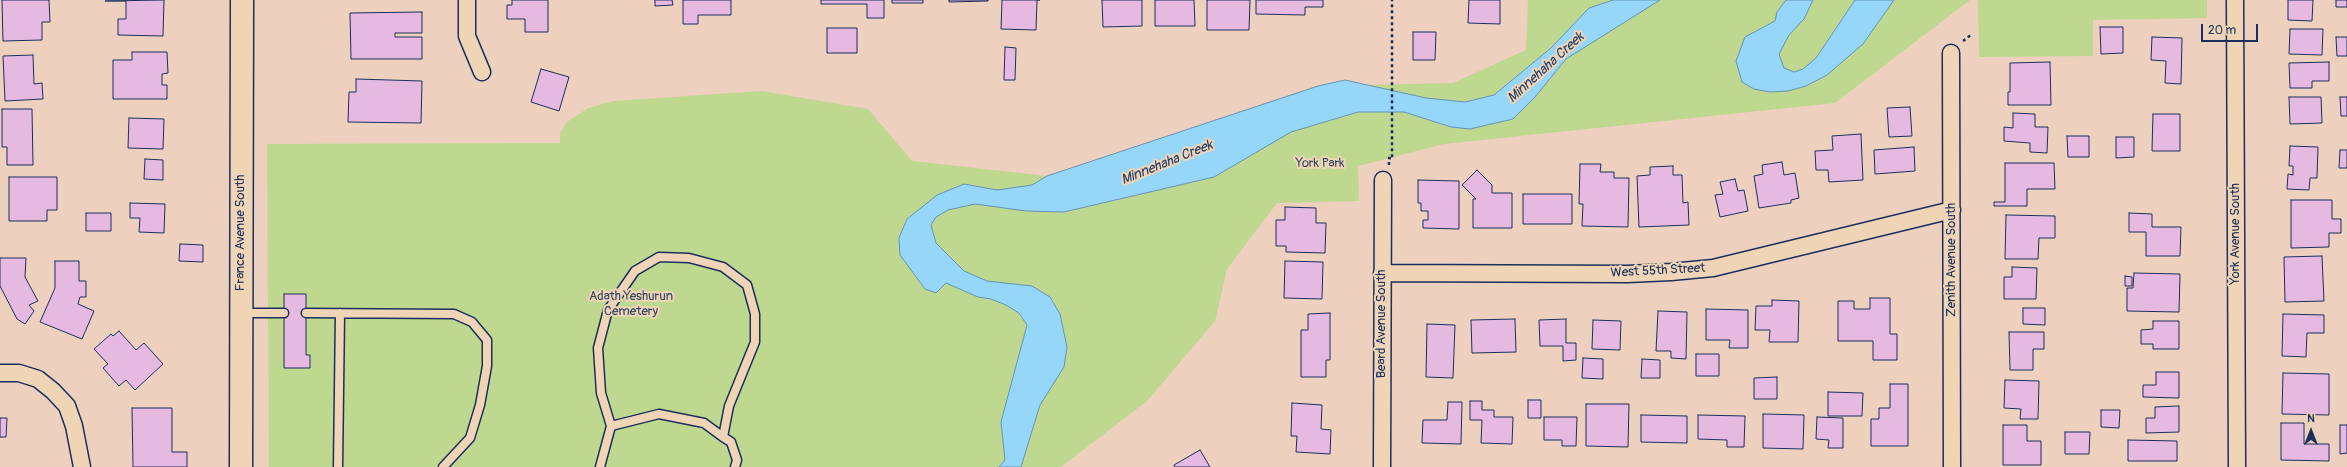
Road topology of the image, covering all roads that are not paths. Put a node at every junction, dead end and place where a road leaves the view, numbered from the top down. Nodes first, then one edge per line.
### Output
1 (242, 0) edge
2 (467, 0) edge
3 (2235, 0) edge
4 (1951, 52) dead end
5 (482, 72) dead end
6 (1383, 180) dead end
7 (1952, 210) junction
8 (1382, 273) junction
9 (241, 313) junction
10 (284, 313) dead end
11 (306, 313) dead end
12 (340, 313) junction
13 (0, 373) edge
14 (611, 426) junction
15 (723, 437) junction
16 (82, 467) edge
17 (241, 467) edge
18 (338, 467) edge
19 (444, 467) edge
20 (600, 467) edge
21 (735, 467) edge
22 (1382, 467) edge
23 (1952, 467) edge
24 (2238, 467) edge

1 - 9 main road, France Avenue South
2 - 5 street
3 - 24 street, York Avenue South
4 - 7 street, Zenith Avenue South
6 - 8 street, Beard Avenue South
7 - 8 street, West 55th Street
7 - 23 street, Zenith Avenue South
8 - 22 street, Beard Avenue South
9 - 10 lane
9 - 17 main road, France Avenue South
11 - 12 lane
12 - 18 lane
12 - 19 lane
13 - 16 street
14 - 15 lane
14 - 15 lane
14 - 20 lane
15 - 21 lane

